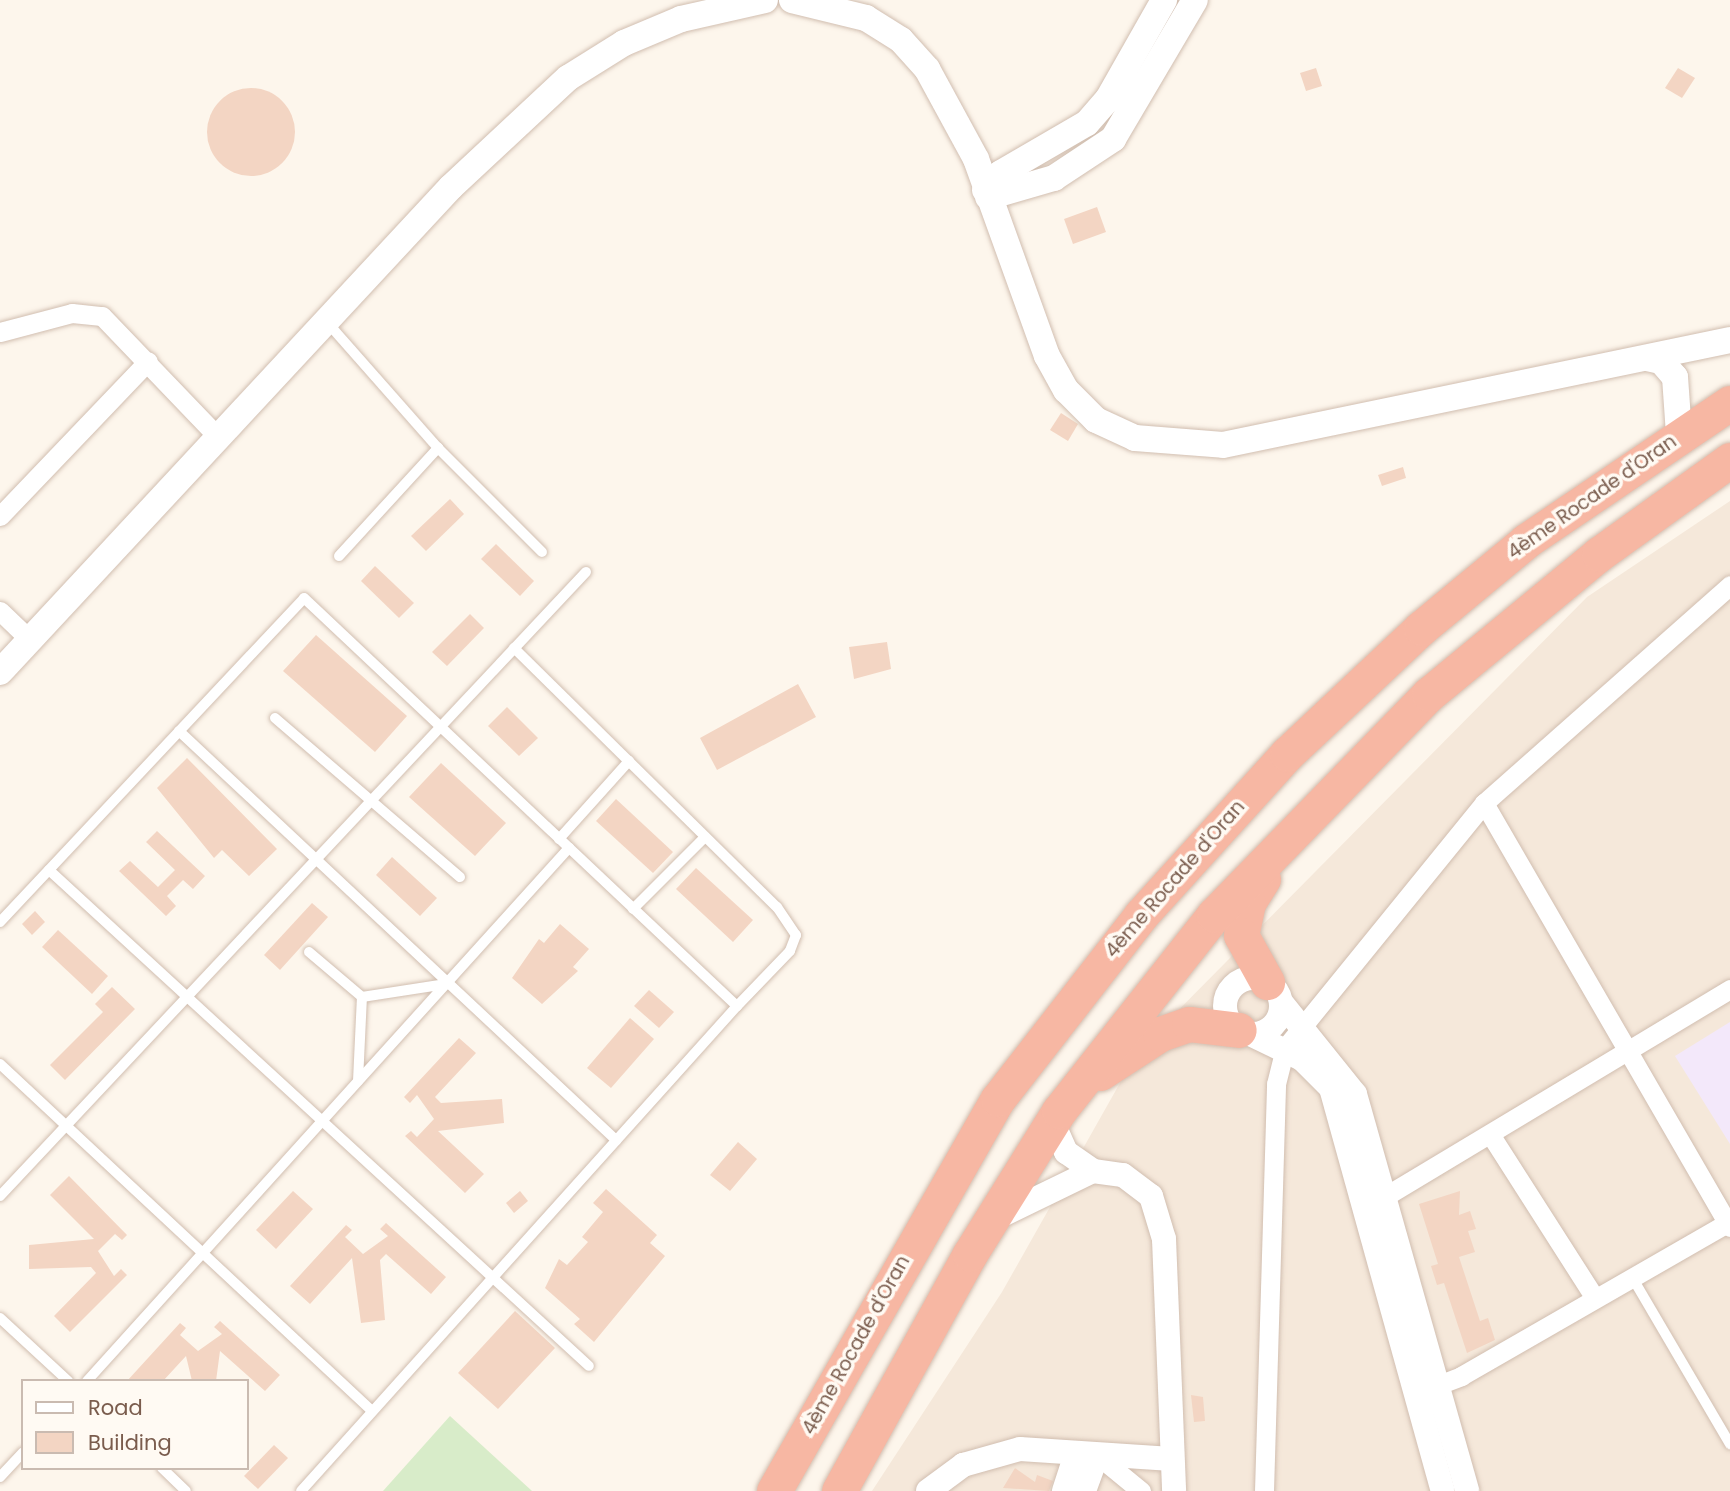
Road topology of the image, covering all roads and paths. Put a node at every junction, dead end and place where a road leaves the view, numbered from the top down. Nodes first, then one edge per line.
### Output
1 (765, 0) edge
2 (792, 0) edge
3 (1164, 0) edge
4 (1195, 0) edge
5 (963, 129) junction
6 (1023, 160) junction
7 (1025, 190) junction
8 (987, 193) junction
9 (1003, 243) junction
10 (326, 321) junction
11 (1, 331) edge
12 (1730, 340) edge
13 (1647, 358) junction
14 (148, 361) junction
15 (1730, 403) edge
16 (1679, 435) junction
17 (218, 437) junction
18 (438, 448) junction
19 (1730, 460) edge
20 (0, 516) edge
21 (542, 552) dead end
22 (339, 556) dead end
23 (586, 572) dead end
24 (1730, 584) edge
25 (0, 611) edge
26 (30, 640) junction
27 (514, 648) junction
28 (0, 672) edge
29 (275, 718) dead end
30 (440, 726) junction
31 (179, 731) junction
32 (629, 761) junction
33 (373, 797) junction
34 (1484, 803) junction
35 (1301, 820) junction
36 (705, 837) junction
37 (559, 839) junction
38 (569, 848) junction
39 (314, 860) junction
40 (49, 870) junction
41 (460, 877) dead end
42 (633, 909) junction
43 (0, 922) edge
44 (309, 952) dead end
45 (446, 984) junction
46 (1730, 989) edge
47 (1274, 992) junction
48 (362, 997) junction
49 (185, 998) junction
50 (737, 1006) junction
51 (1303, 1030) junction
52 (1245, 1032) junction
53 (1285, 1048) junction
54 (1630, 1051) junction
55 (0, 1064) edge
56 (358, 1082) junction
57 (1056, 1117) junction
58 (320, 1123) junction
59 (66, 1125) junction
60 (1490, 1134) junction
61 (616, 1140) junction
62 (1093, 1171) junction
63 (0, 1196) edge
64 (1384, 1196) junction
65 (989, 1222) junction
66 (1729, 1225) edge
67 (204, 1252) junction
68 (1632, 1276) junction
69 (489, 1281) junction
70 (1595, 1298) junction
71 (0, 1318) edge
72 (589, 1366) dead end
73 (66, 1379) edge
74 (89, 1379) edge
75 (1439, 1386) junction
76 (1415, 1393) junction
77 (372, 1411) junction
78 (1730, 1444) edge
79 (21, 1454) edge
80 (1086, 1455) junction
81 (1172, 1459) junction
82 (164, 1470) edge
83 (0, 1477) edge
84 (186, 1491) edge
85 (301, 1491) edge
86 (774, 1491) edge
87 (839, 1491) edge
88 (928, 1491) edge
89 (1064, 1491) edge
90 (1084, 1491) edge
91 (1141, 1491) edge
92 (1174, 1491) edge
93 (1264, 1491) edge
94 (1443, 1491) edge
95 (1467, 1491) edge

1 - 10 main road
2 - 5 main road
3 - 6 main road
4 - 7 main road
5 - 6 main road
5 - 8 main road
6 - 8 main road
7 - 8 main road
7 - 9 main road
8 - 9 main road
9 - 13 main road
10 - 17 main road
10 - 18 lane
11 - 14 street
12 - 13 main road
13 - 16 main road
14 - 17 street
14 - 20 street
15 - 16 highway, 4ème Rocade d'Oran
16 - 86 highway, 4ème Rocade d'Oran
17 - 26 main road
18 - 21 lane
18 - 22 lane
19 - 35 highway
23 - 27 lane
24 - 34 street
25 - 26 street
26 - 28 main road
27 - 30 lane
27 - 32 lane
29 - 33 lane
30 - 31 lane
30 - 33 lane
30 - 37 lane
31 - 39 lane
31 - 40 lane
32 - 36 lane
32 - 37 lane
33 - 39 lane
33 - 41 lane
34 - 51 street
34 - 54 street
35 - 47 highway
35 - 57 highway
36 - 42 lane
36 - 50 lane
37 - 38 lane
38 - 42 lane
38 - 45 lane
39 - 45 lane
39 - 49 lane
40 - 43 lane
40 - 49 lane
42 - 50 lane
44 - 48 lane
45 - 48 lane
45 - 56 lane
45 - 61 lane
46 - 54 street
47 - 51 street
47 - 52 street
47 - 52 street
48 - 56 lane
49 - 58 lane
49 - 59 lane
50 - 61 lane
51 - 53 street
51 - 64 street
52 - 53 street
52 - 57 highway
53 - 76 street
53 - 93 street
54 - 60 street
54 - 66 street
55 - 59 lane
56 - 58 lane
57 - 62 street
57 - 65 highway
58 - 67 lane
58 - 69 lane
59 - 63 lane
59 - 67 lane
60 - 64 street
60 - 70 street
61 - 69 lane
62 - 65 street
62 - 81 street
64 - 75 street
65 - 87 highway
66 - 68 street
67 - 74 lane
67 - 77 lane
68 - 70 street
68 - 78 lane
69 - 72 lane
69 - 77 lane
70 - 75 street
71 - 73 lane
75 - 76 street
75 - 95 street
76 - 94 street
77 - 85 lane
79 - 83 lane
80 - 81 street
80 - 88 street
80 - 89 street
80 - 90 street
80 - 91 street
81 - 92 street
82 - 84 lane

